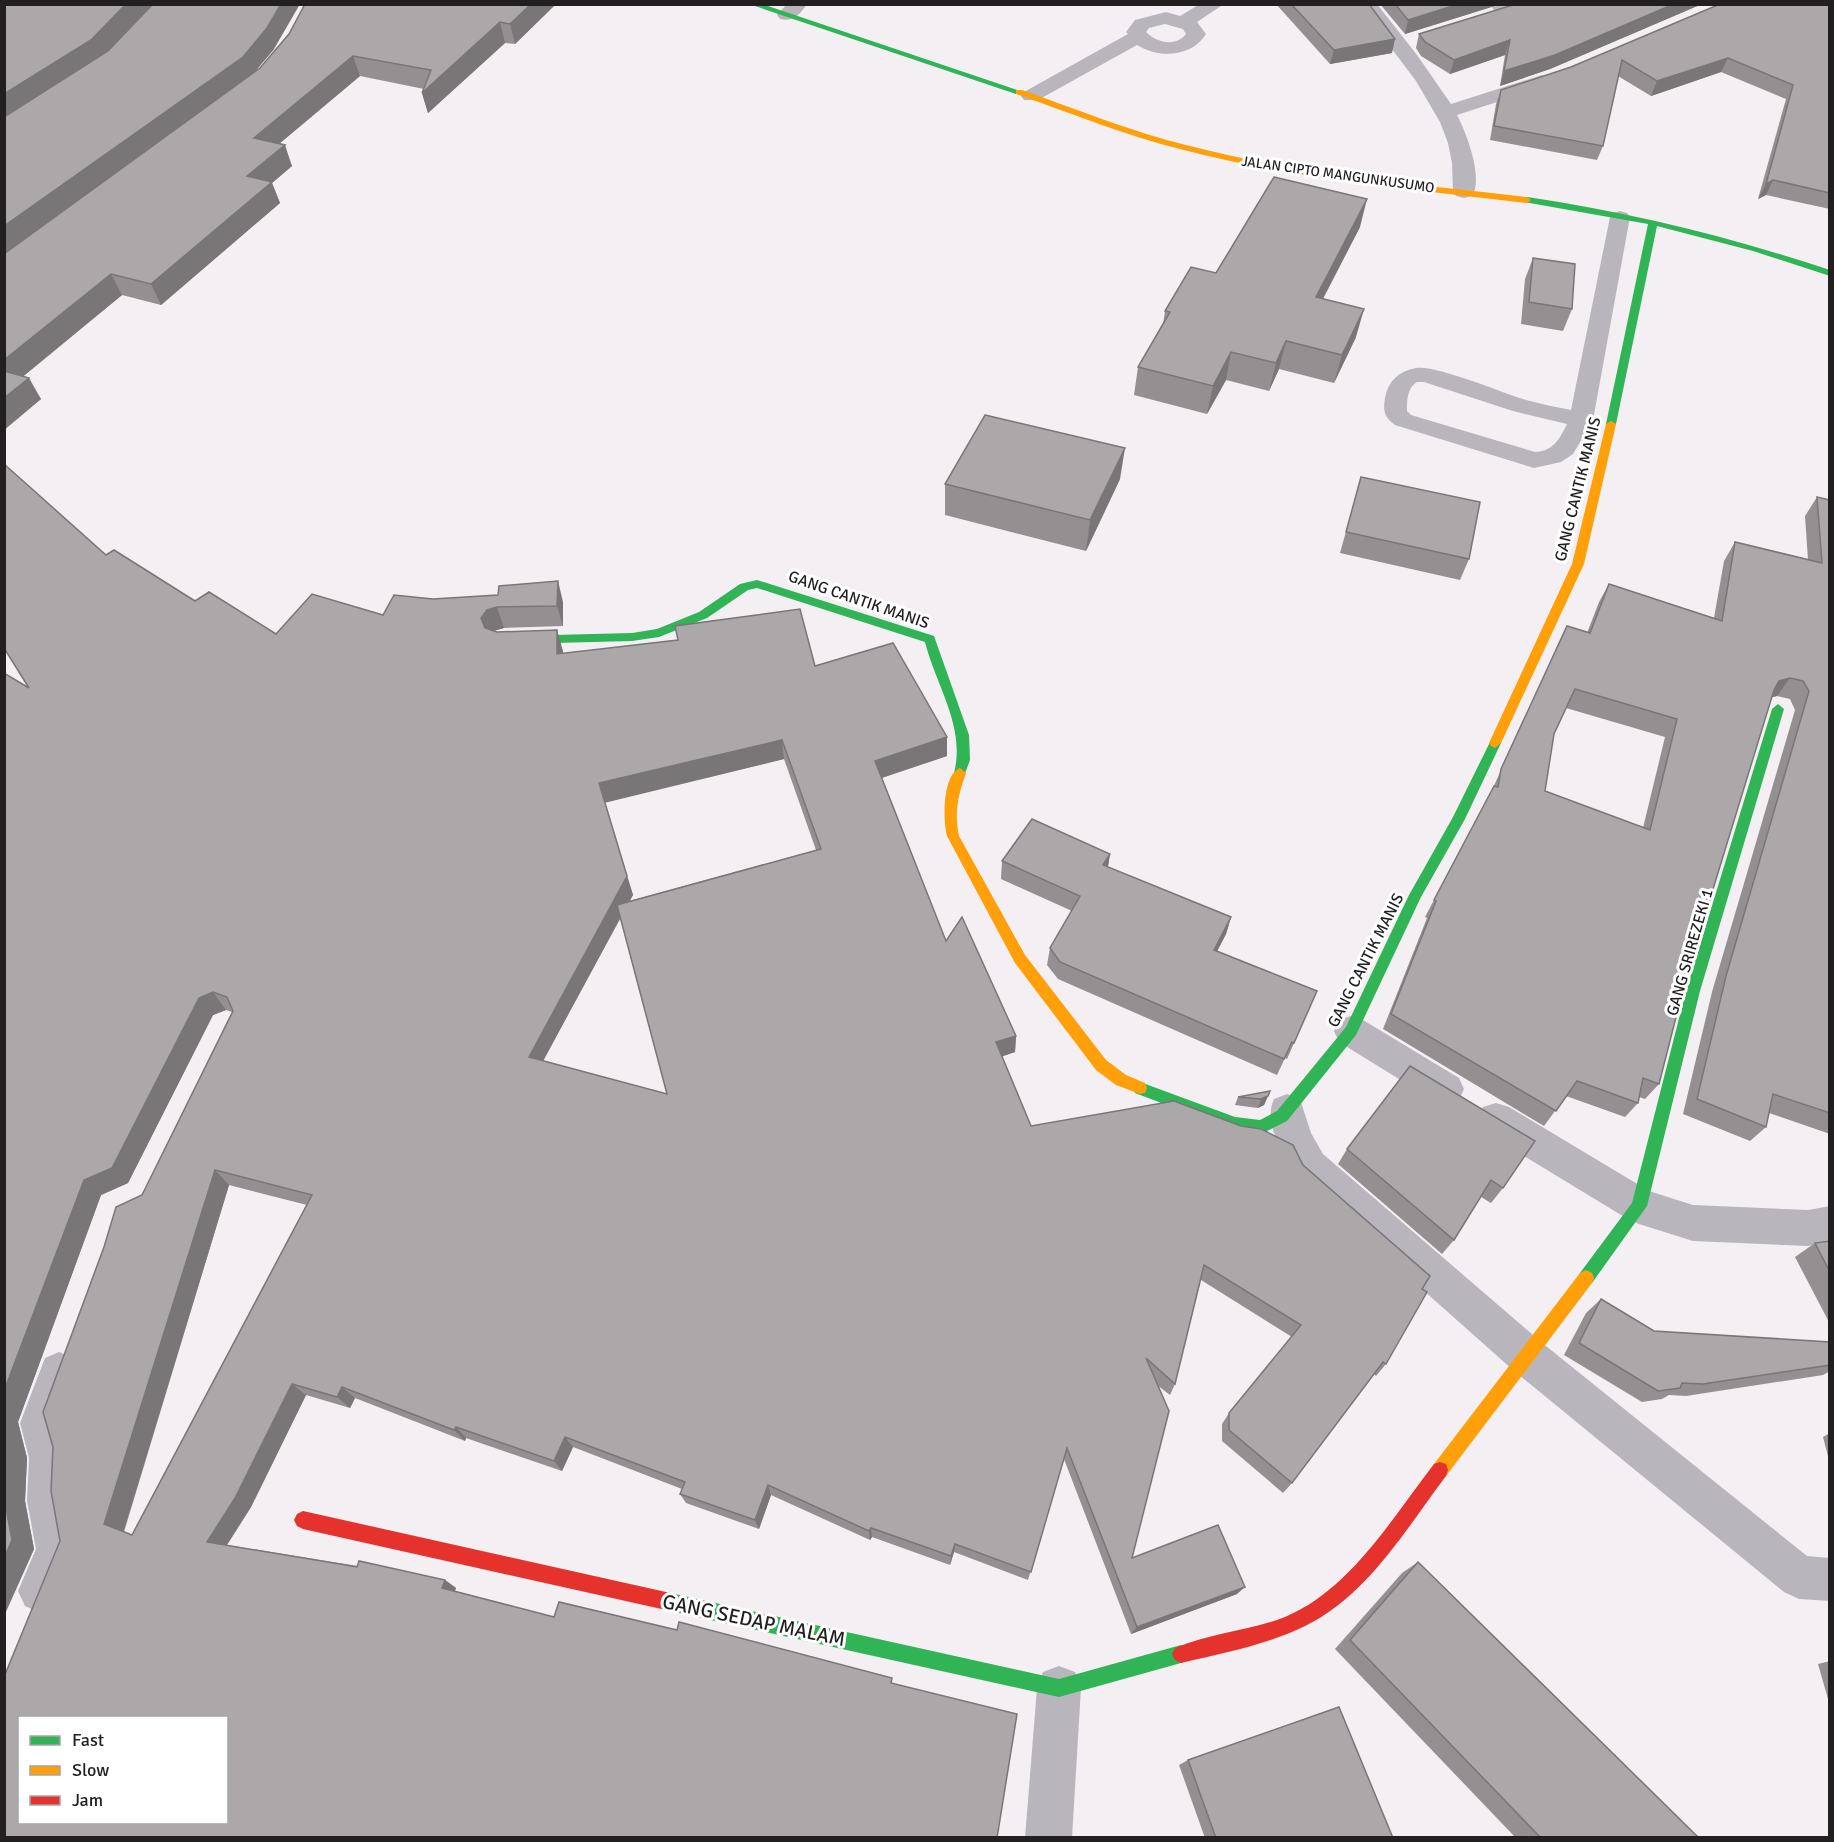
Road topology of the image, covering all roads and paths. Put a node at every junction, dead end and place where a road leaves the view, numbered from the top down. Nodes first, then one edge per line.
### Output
1 (753, 4) edge
2 (1215, 4) edge
3 (1367, 4) edge
4 (792, 10) edge
5 (1183, 22) junction
6 (1138, 36) junction
7 (1420, 38) edge
8 (1399, 45) junction
9 (1157, 46) junction
10 (1121, 68) dead end
11 (1558, 75) edge
12 (1075, 95) dead end
13 (1031, 96) junction
14 (1056, 106) junction
15 (1447, 112) junction
16 (1464, 191) junction
17 (1620, 217) junction
18 (1653, 223) junction
19 (1830, 273) edge
20 (1581, 420) junction
21 (504, 640) edge
22 (1778, 709) edge
23 (1351, 1031) junction
24 (1287, 1110) junction
25 (1639, 1206) junction
26 (1830, 1224) edge
27 (72, 1336) edge
28 (1527, 1356) junction
29 (303, 1521) dead end
30 (1830, 1580) edge
31 (27, 1624) edge
32 (1059, 1688) junction
33 (1048, 1838) edge

1 - 4 street, JALAN CIPTO MANGUNKUSUMO
2 - 5 street
3 - 8 street
4 - 13 street, JALAN CIPTO MANGUNKUSUMO
5 - 6 street
5 - 9 street
6 - 9 street
6 - 13 street
7 - 8 street
8 - 15 street
9 - 10 street
11 - 15 street
12 - 14 street
13 - 14 street, JALAN CIPTO MANGUNKUSUMO
14 - 16 street, JALAN CIPTO MANGUNKUSUMO
15 - 16 street
16 - 17 street, JALAN CIPTO MANGUNKUSUMO
17 - 18 street, JALAN CIPTO MANGUNKUSUMO
17 - 20 lane
18 - 19 street, JALAN CIPTO MANGUNKUSUMO
18 - 23 street, GANG CANTIK MANIS
20 - 20 lane
21 - 24 street, GANG CANTIK MANIS
22 - 25 street, GANG SRIREZEKI 1
23 - 24 street, GANG CANTIK MANIS
23 - 25 street
24 - 28 street
25 - 26 street
25 - 28 street
27 - 31 street
28 - 30 street
28 - 32 street
29 - 32 street, GANG SEDAP MALAM
32 - 33 street

